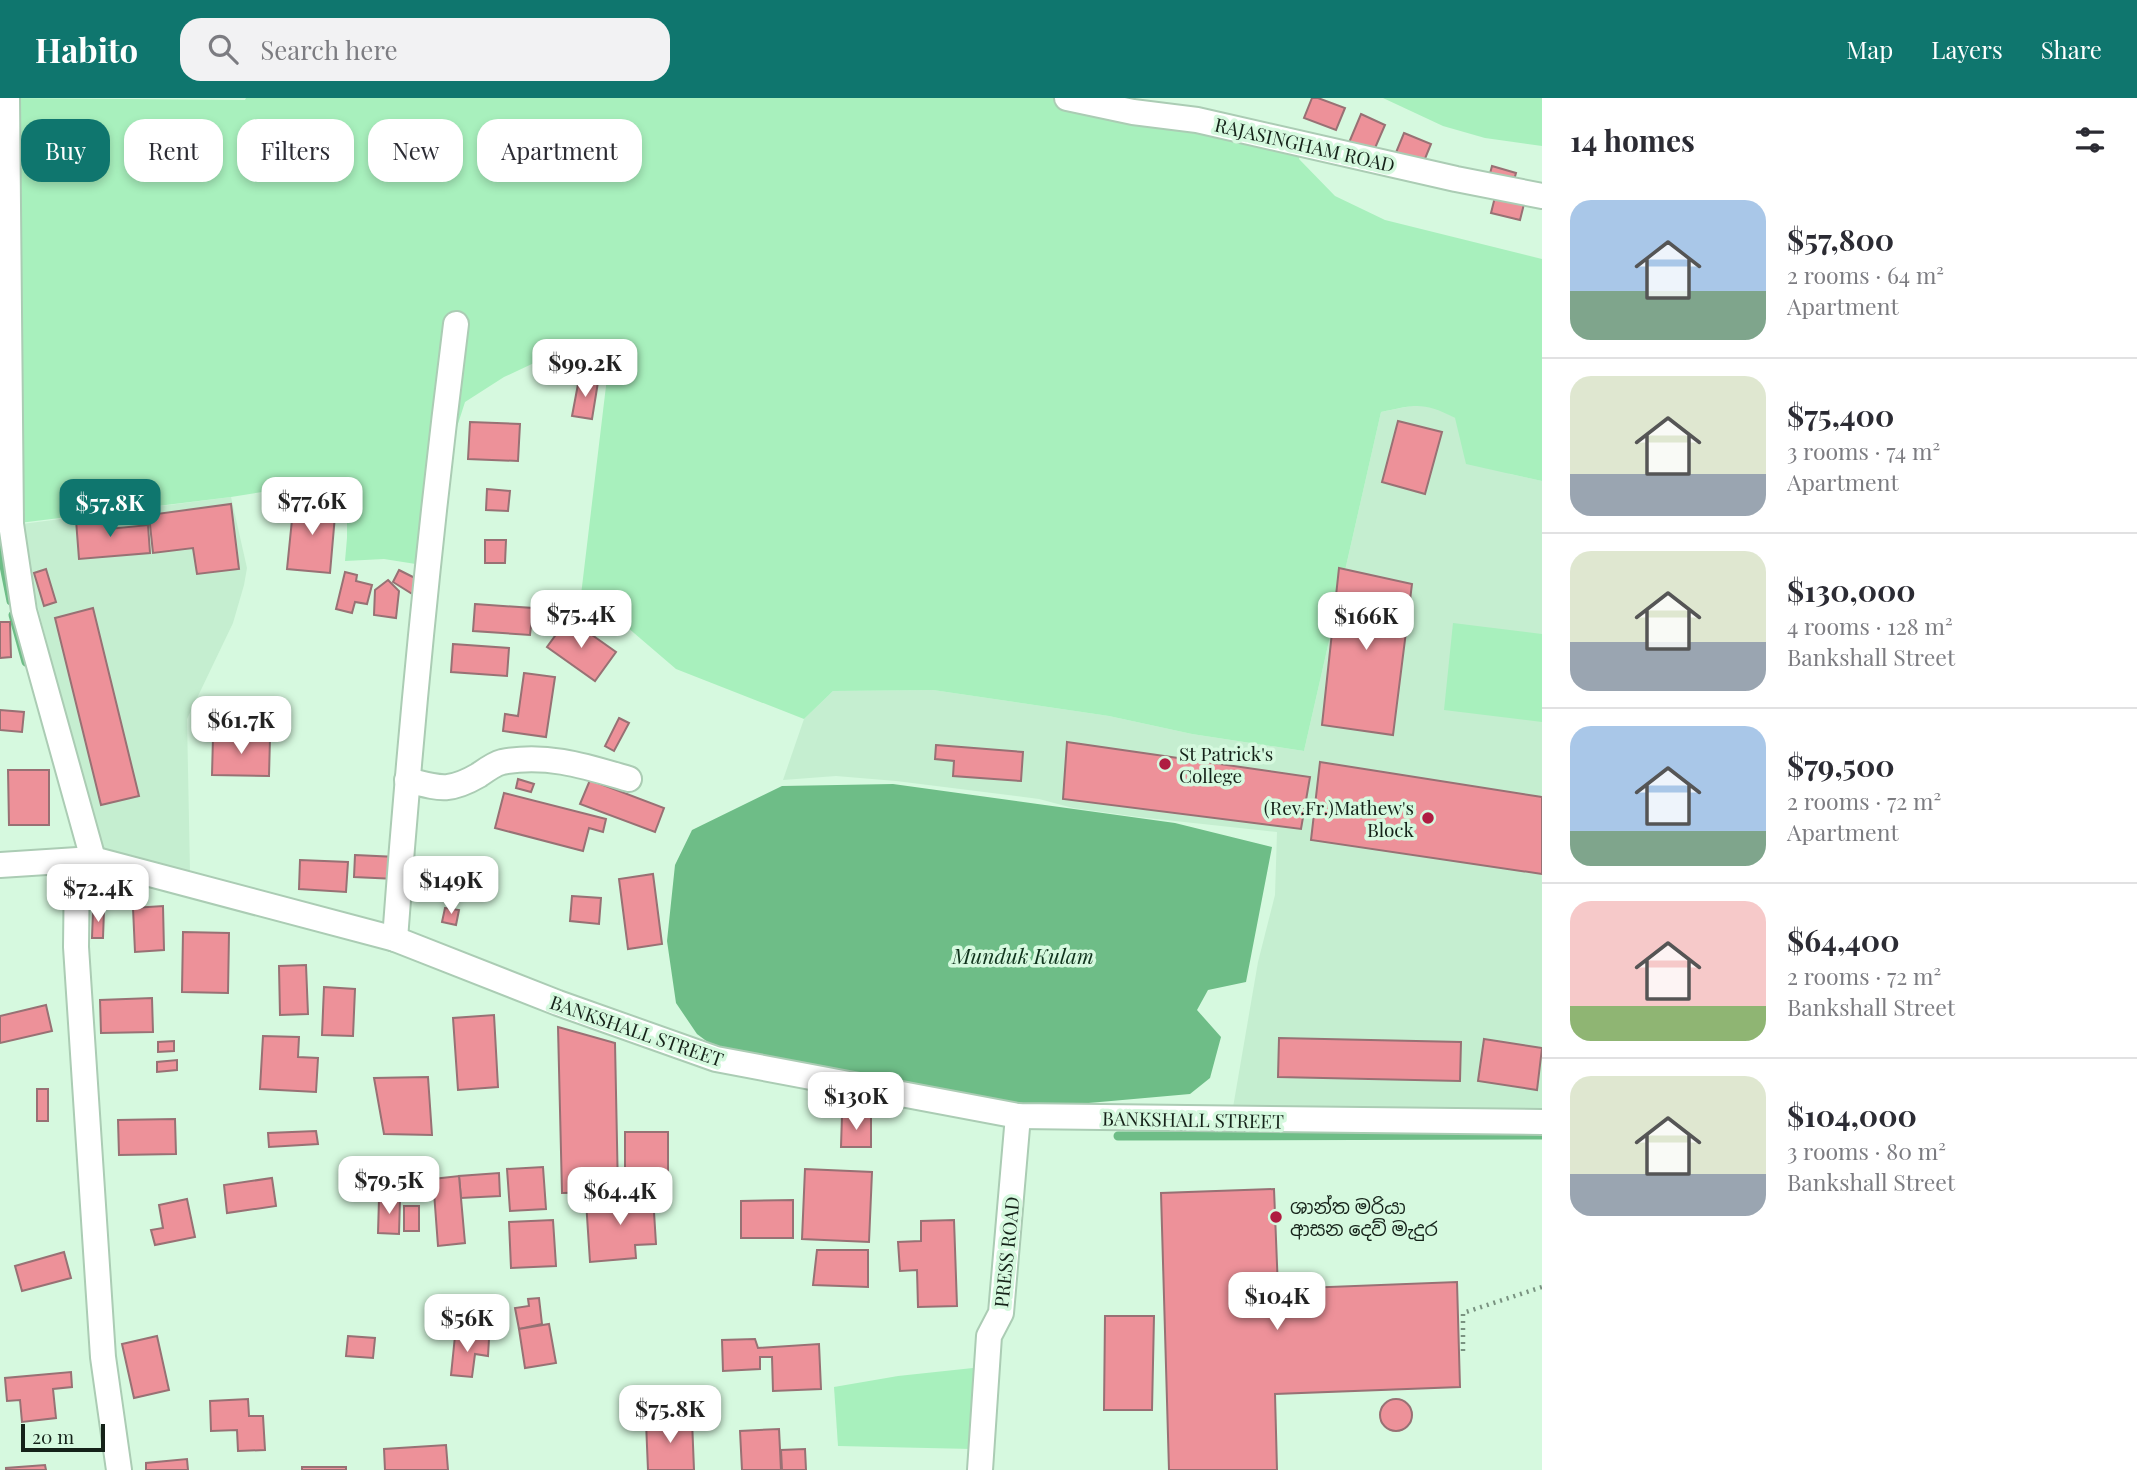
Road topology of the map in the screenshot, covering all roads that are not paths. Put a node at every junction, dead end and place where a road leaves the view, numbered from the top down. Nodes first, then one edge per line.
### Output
1 (7, 98) edge
2 (1067, 98) edge
3 (1542, 197) edge
4 (456, 324) dead end
5 (5, 404) edge
6 (629, 779) dead end
7 (407, 780) junction
8 (85, 860) junction
9 (0, 865) edge
10 (395, 939) junction
11 (1018, 1116) junction
12 (1542, 1122) edge
13 (119, 1470) edge
14 (980, 1470) edge

1 - 5 street
2 - 3 street, RAJASINGHAM ROAD
4 - 7 street
5 - 8 street
6 - 7 street
7 - 10 street
8 - 9 street, BANKSHALL STREET
8 - 10 street, BANKSHALL STREET
8 - 13 street
10 - 11 street, BANKSHALL STREET
11 - 12 street, BANKSHALL STREET
11 - 14 street, PRESS ROAD

